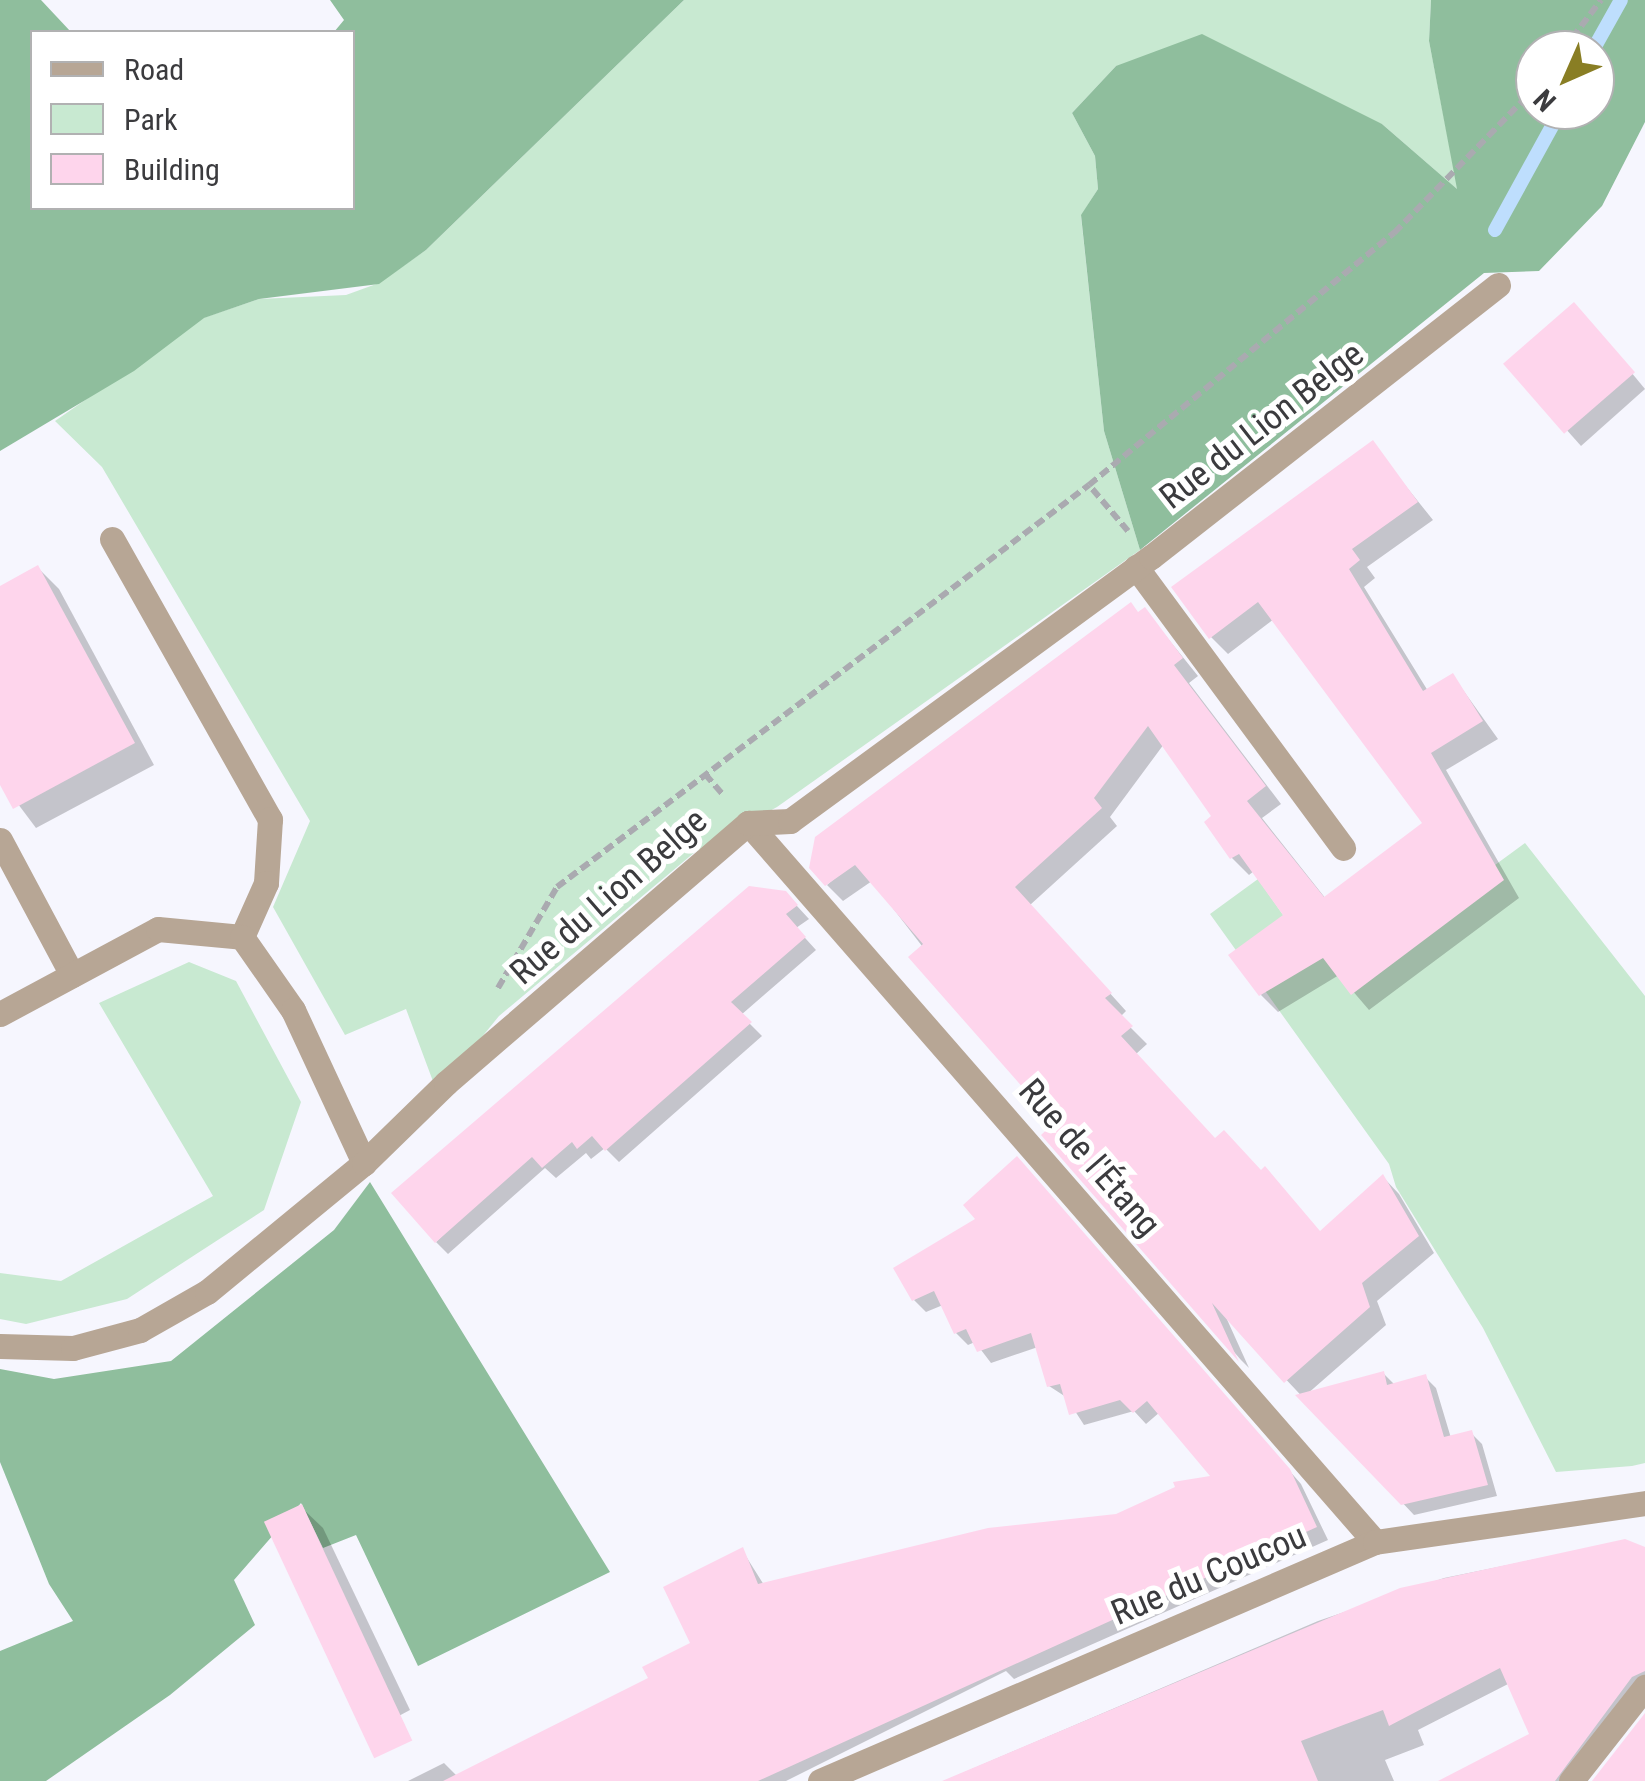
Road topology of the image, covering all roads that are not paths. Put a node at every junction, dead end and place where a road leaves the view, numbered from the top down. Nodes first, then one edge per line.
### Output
1 (1498, 285) dead end
2 (112, 539) dead end
3 (1144, 562) junction
4 (748, 824) junction
5 (0, 840) edge
6 (1343, 848) dead end
7 (242, 937) junction
8 (72, 975) junction
9 (0, 1014) edge
10 (364, 1163) junction
11 (0, 1346) edge
12 (1645, 1503) edge
13 (1374, 1542) junction
14 (1645, 1687) edge
15 (820, 1781) edge
16 (1571, 1781) edge

1 - 3 street, Rue du Lion Belge
2 - 7 street
3 - 4 street, Rue du Lion Belge
3 - 6 street
4 - 10 street, Rue du Lion Belge
4 - 13 street, Rue de l'Étang
5 - 8 street
7 - 8 street
7 - 10 street
8 - 9 street
10 - 11 street, Rue du Lion Belge
12 - 13 street, Rue du Coucou
13 - 15 street, Rue du Coucou
14 - 16 street

